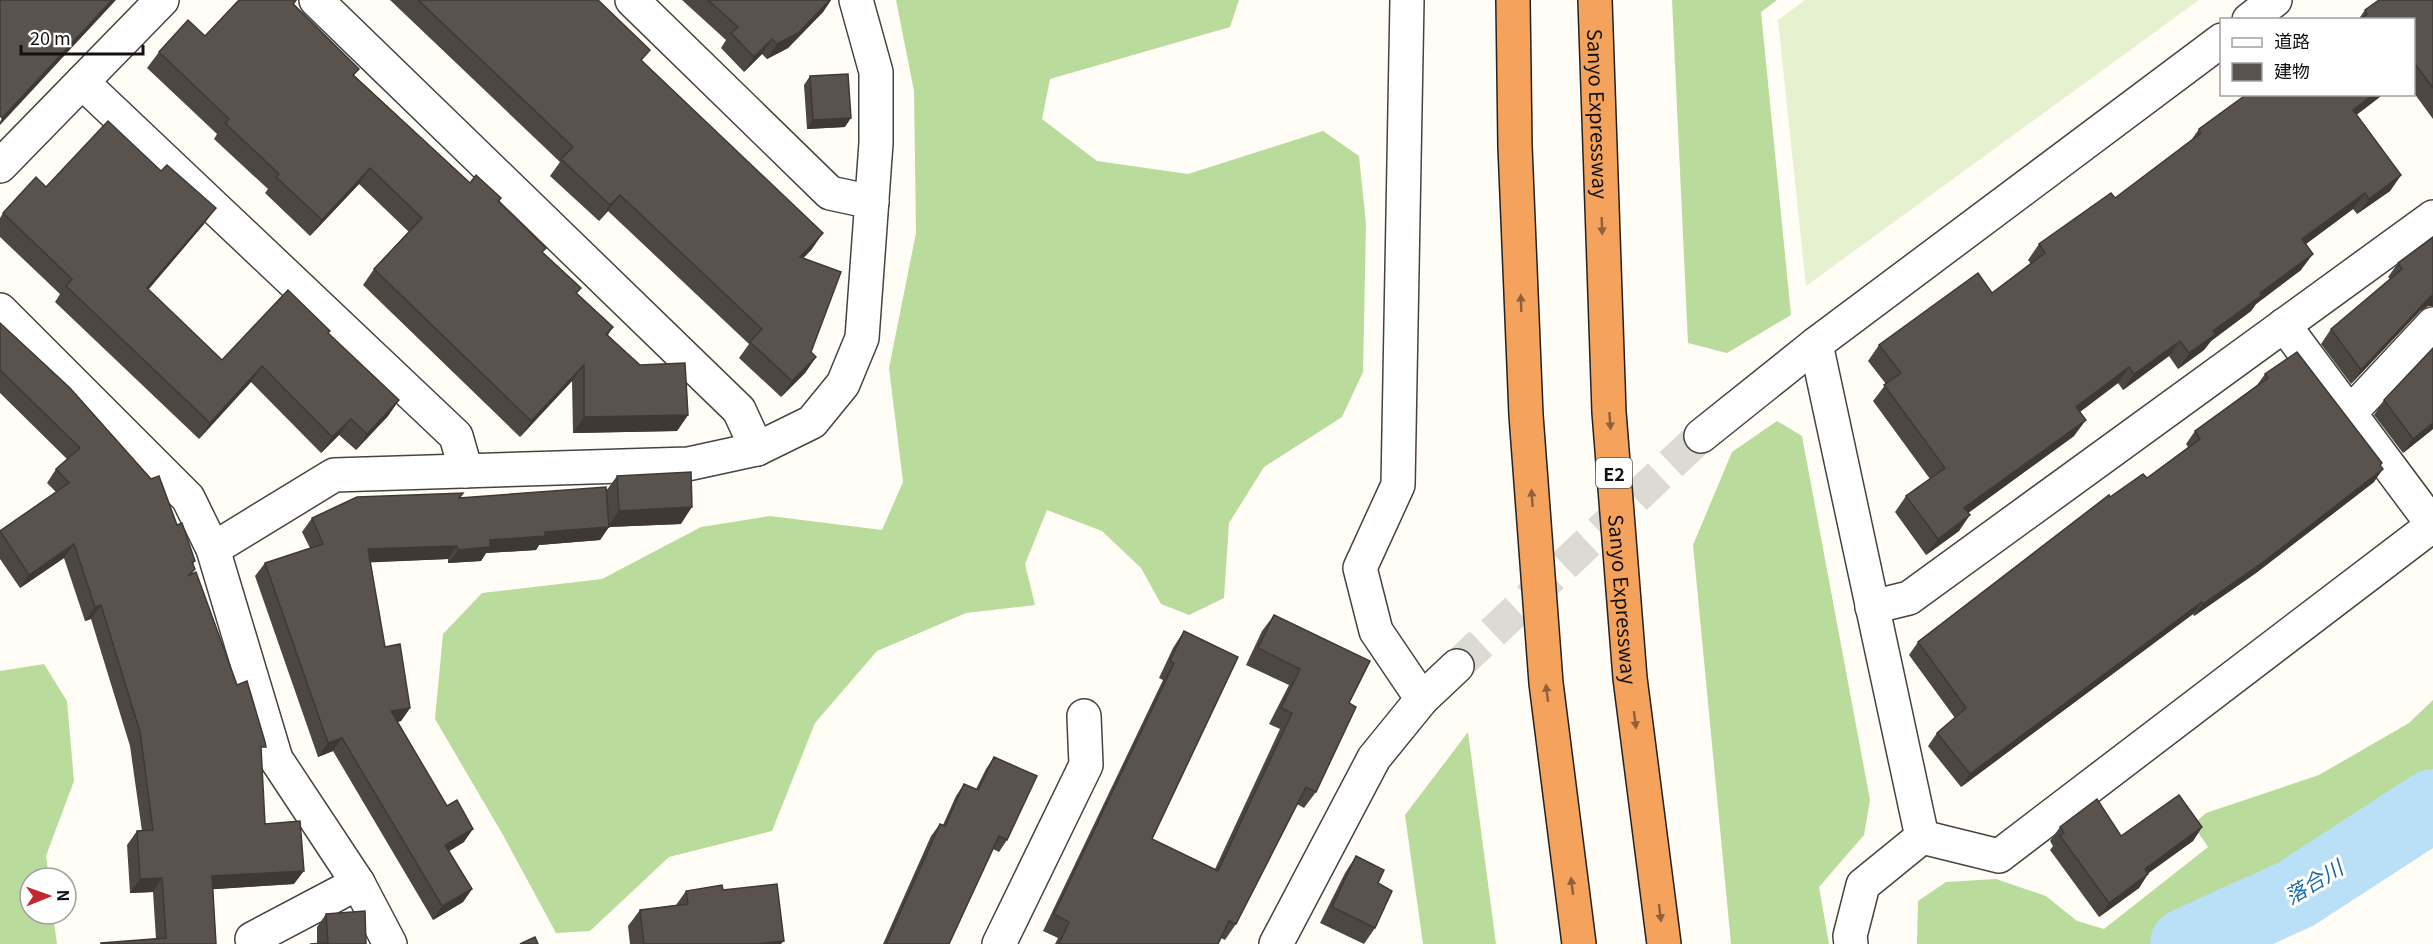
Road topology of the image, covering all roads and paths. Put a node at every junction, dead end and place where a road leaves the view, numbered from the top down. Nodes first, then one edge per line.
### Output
1 (162, 0) edge
2 (316, 0) edge
3 (632, 0) edge
4 (856, 0) edge
5 (1407, 0) edge
6 (1514, 0) edge
7 (1595, 0) edge
8 (2275, 0) edge
9 (2252, 18) edge
10 (2220, 41) edge
11 (82, 82) junction
12 (0, 166) edge
13 (872, 202) junction
14 (2433, 217) edge
15 (0, 310) edge
16 (2433, 324) edge
17 (2284, 325) junction
18 (1816, 344) junction
19 (2350, 413) junction
20 (1701, 436) tunnel mouth
21 (757, 449) junction
22 (466, 471) junction
23 (2433, 525) edge
24 (213, 549) junction
25 (1872, 606) junction
26 (1457, 666) tunnel mouth
27 (1422, 699) junction
28 (1084, 716) dead end
29 (1922, 837) junction
30 (358, 883) junction
31 (252, 939) dead end
32 (390, 944) edge
33 (999, 944) edge
34 (1276, 944) edge
35 (1579, 944) edge
36 (1664, 944) edge
37 (1851, 944) edge

1 - 11 street
2 - 21 street
3 - 13 street
4 - 13 street
5 - 27 street
35 -> 6 highway
7 -> 36 highway, Sanyo Expressway / E2
8 - 9 street
10 - 18 street
11 - 12 street
11 - 22 street
13 - 21 street
14 - 17 street
15 - 24 street
16 - 19 street
17 - 19 street
17 - 25 street
18 - 20 street
18 - 25 street
19 - 23 street
21 - 22 street
22 - 24 street
23 - 29 street
24 - 30 street
25 - 29 street
26 - 27 street
27 - 34 street
28 - 33 street
29 - 37 street
30 - 31 street
30 - 32 street

